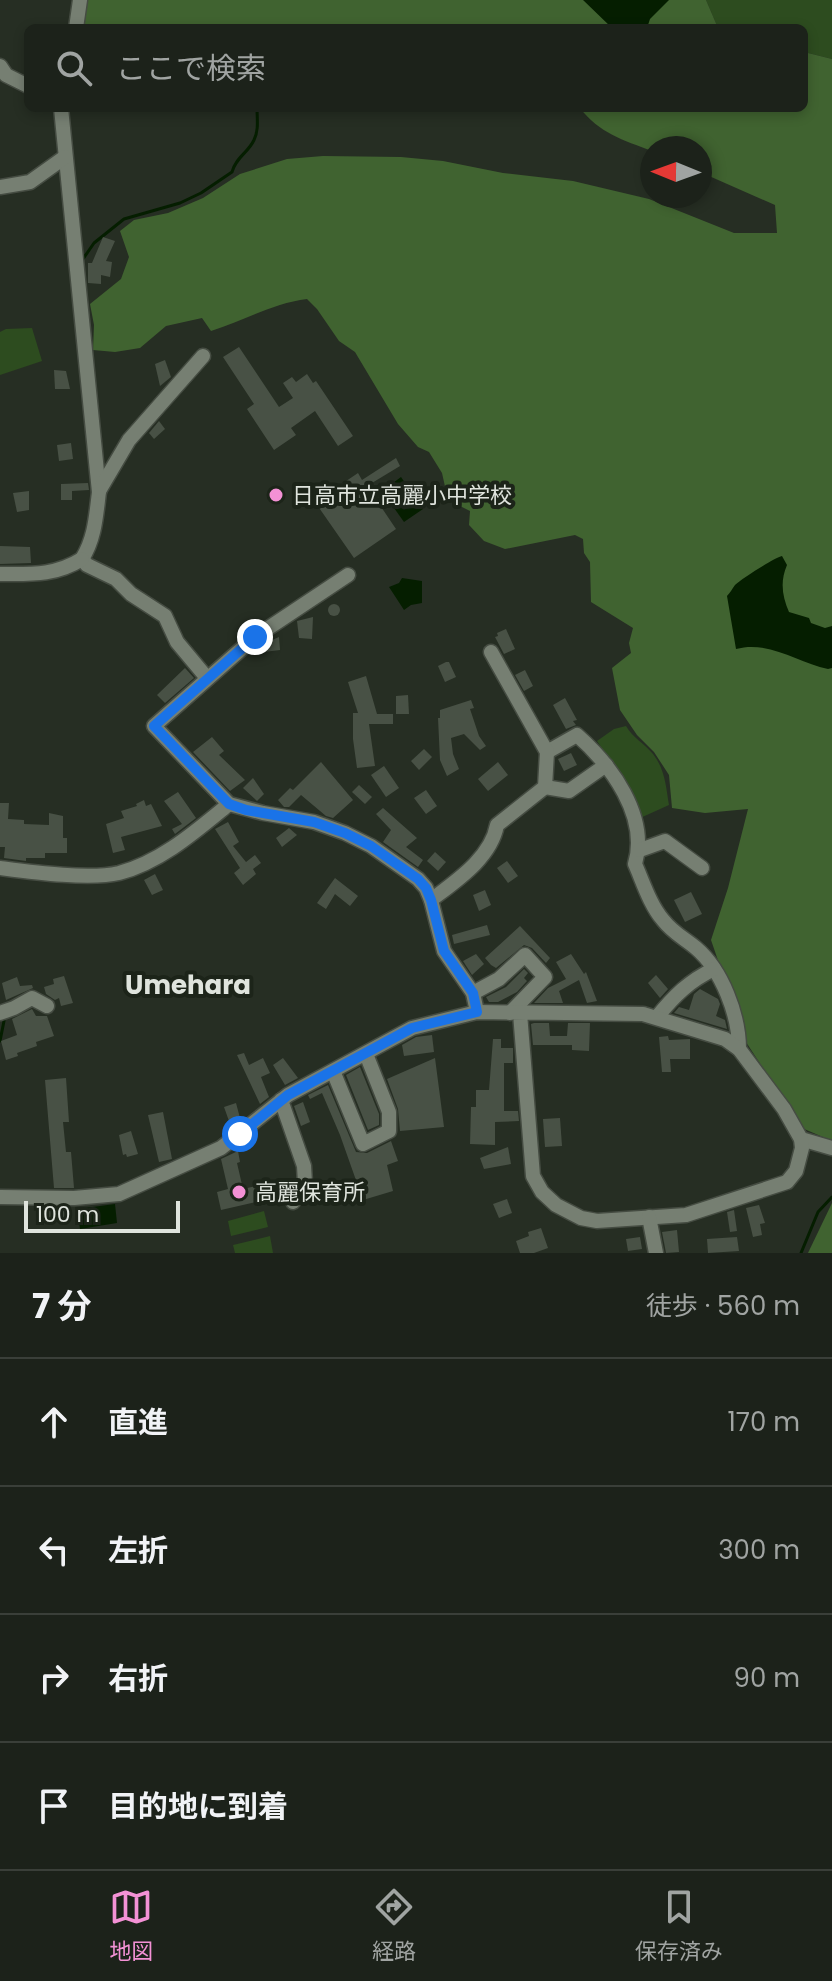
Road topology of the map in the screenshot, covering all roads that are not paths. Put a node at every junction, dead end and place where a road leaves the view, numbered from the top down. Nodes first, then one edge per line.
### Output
1 (80, 0) edge
2 (77, 24) edge
3 (0, 66) edge
4 (24, 82) edge
5 (61, 112) edge
6 (65, 157) junction
7 (0, 187) edge
8 (203, 356) dead end
9 (99, 492) junction
10 (82, 559) junction
11 (0, 574) edge
12 (348, 575) dead end
13 (491, 652) dead end
14 (207, 678) junction
15 (547, 752) junction
16 (606, 765) junction
17 (545, 787) junction
18 (229, 804) junction
19 (640, 850) junction
20 (0, 868) edge
21 (702, 868) dead end
22 (431, 900) junction
23 (714, 969) junction
24 (473, 993) junction
25 (47, 1006) dead end
26 (477, 1012) junction
27 (0, 1013) edge
28 (515, 1013) junction
29 (657, 1017) junction
30 (739, 1049) junction
31 (366, 1054) junction
32 (333, 1071) junction
33 (281, 1100) junction
34 (801, 1139) junction
35 (832, 1148) edge
36 (0, 1197) edge
37 (293, 1202) dead end
38 (649, 1217) junction
39 (656, 1253) edge

1 - 2 street
3 - 4 street
5 - 6 street
6 - 7 street
6 - 9 street
8 - 9 street
9 - 10 street
10 - 11 street
10 - 14 street
12 - 14 street
13 - 15 street
14 - 18 street
15 - 16 street
15 - 17 street
16 - 17 street
16 - 19 street
17 - 22 street
18 - 20 street
18 - 22 street
19 - 21 street
19 - 23 street
22 - 24 street
23 - 29 street
23 - 30 street
24 - 26 street
24 - 28 street
25 - 27 street
26 - 28 street
26 - 31 street
28 - 29 street
28 - 38 street
29 - 30 street
30 - 34 street
31 - 32 street
31 - 32 street
32 - 33 street
33 - 36 street
33 - 37 street
34 - 35 street
34 - 38 street
38 - 39 street

